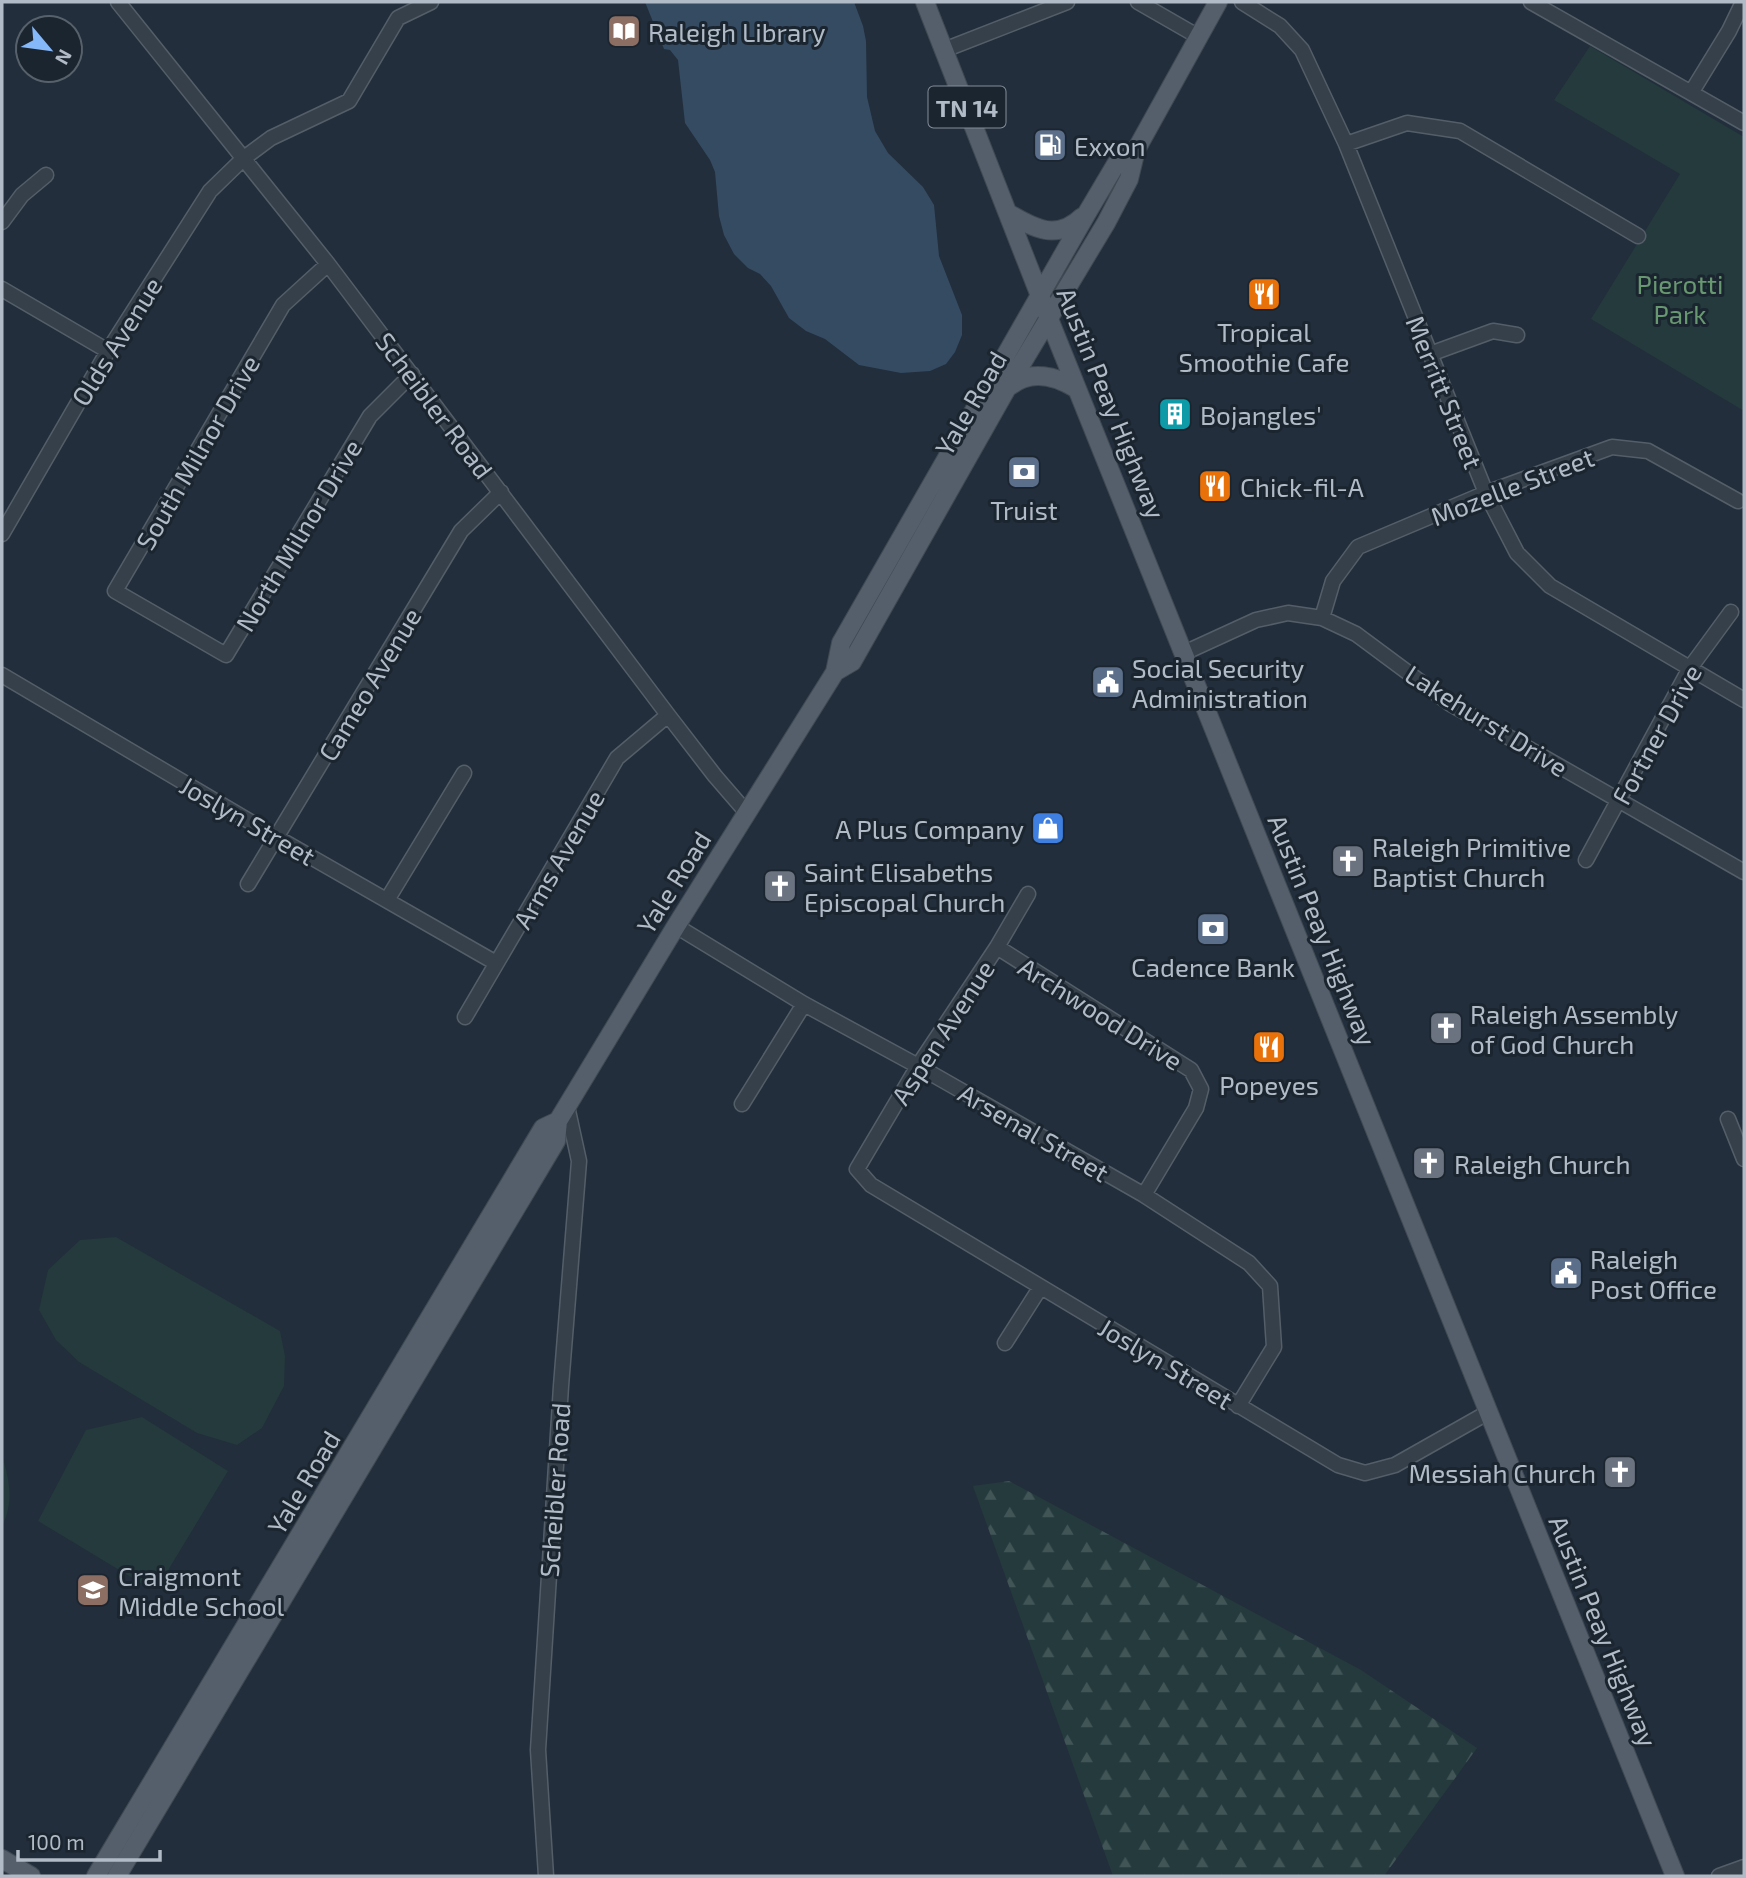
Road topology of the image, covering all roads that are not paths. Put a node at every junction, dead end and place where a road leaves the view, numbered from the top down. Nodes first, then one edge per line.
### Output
1 (118, 2) edge
2 (431, 2) edge
3 (925, 2) edge
4 (1068, 2) edge
5 (1138, 2) edge
6 (1218, 2) edge
7 (1242, 2) edge
8 (1743, 2) edge
9 (1536, 3) edge
10 (1199, 37) junction
11 (944, 50) junction
12 (1691, 93) junction
13 (1744, 123) edge
14 (1346, 144) junction
15 (1136, 150) junction
16 (244, 158) junction
17 (46, 175) dead end
18 (1008, 213) junction
19 (1087, 213) junction
20 (2, 222) edge
21 (1638, 236) dead end
22 (328, 264) junction
23 (2, 289) edge
24 (1040, 296) junction
25 (1049, 319) junction
26 (1517, 335) dead end
27 (108, 351) junction
28 (1430, 354) junction
29 (412, 374) junction
30 (1007, 388) junction
31 (1077, 389) junction
32 (501, 492) junction
33 (1486, 493) junction
34 (1738, 500) dead end
35 (2, 534) edge
36 (1731, 612) dead end
37 (1322, 618) junction
38 (176, 626) joint
39 (1184, 653) junction
40 (1690, 668) junction
41 (835, 672) junction
42 (2, 675) edge
43 (1744, 700) edge
44 (668, 715) junction
45 (464, 772) dead end
46 (1620, 800) junction
47 (747, 813) junction
48 (276, 837) junction
49 (1586, 860) dead end
50 (1744, 872) edge
51 (248, 884) dead end
52 (1028, 894) dead end
53 (387, 900) junction
54 (676, 926) junction
55 (997, 947) junction
56 (496, 963) junction
57 (804, 1004) junction
58 (465, 1017) dead end
59 (918, 1066) junction
60 (742, 1104) dead end
61 (562, 1113) junction
62 (1728, 1119) dead end
63 (1744, 1159) edge
64 (857, 1169) joint
65 (1144, 1195) junction
66 (1040, 1288) junction
67 (1005, 1343) dead end
68 (1238, 1406) junction
69 (1487, 1413) junction
70 (2, 1859) edge
71 (1744, 1867) edge
72 (31, 1876) edge
73 (96, 1876) edge
74 (117, 1876) edge
75 (546, 1876) edge
76 (1675, 1876) edge
77 (1719, 1876) edge

1 - 16 street, Scheibler Road
2 - 16 street, Olds Avenue
3 - 11 main road, Austin Peay Highway / TN 14
4 - 11 street
5 - 10 street
6 - 10 main road, Yale Road
7 - 14 street, Merritt Street
8 - 12 street
9 - 12 street
10 - 15 main road, Yale Road
11 - 18 main road, Austin Peay Highway / TN 14
12 - 13 street
14 - 21 street
14 - 28 street, Merritt Street
15 - 19 main road, Yale Road
15 - 25 main road, Yale Road
16 - 22 street, Scheibler Road
16 - 27 street, Olds Avenue
17 - 20 street
18 - 19 main road
18 - 24 main road, Austin Peay Highway / TN 14
19 - 24 main road, Yale Road
22 - 29 street, Scheibler Road
22 - 38 street, South Milnor Drive
23 - 27 street
24 - 25 main road, Austin Peay Highway / TN 14
24 - 41 main road, Yale Road
25 - 30 main road, Yale Road
25 - 31 main road, Austin Peay Highway / TN 14
26 - 28 street
27 - 35 street, Olds Avenue
28 - 33 street, Merritt Street
29 - 32 street, Scheibler Road
29 - 38 street, North Milnor Drive
30 - 31 main road
30 - 41 main road, Yale Road
31 - 39 main road, Austin Peay Highway / TN 14
32 - 44 street, Scheibler Road
32 - 48 street, Cameo Avenue
33 - 34 street, Mozelle Street
33 - 37 street, Mozelle Street
33 - 40 street, Merritt Street
36 - 40 street, Fortner Drive
37 - 39 street, Lakehurst Drive
37 - 46 street, Lakehurst Drive
39 - 69 main road, Austin Peay Highway / TN 14
40 - 43 street, Merritt Street
40 - 46 street, Fortner Drive
41 - 47 main road, Yale Road
42 - 48 street, Joslyn Street
44 - 47 street, Scheibler Road
44 - 56 street, Arms Avenue
45 - 53 street
46 - 49 street, Fortner Drive
46 - 50 street, Lakehurst Drive
47 - 54 main road, Yale Road
48 - 51 street, Cameo Avenue
48 - 53 street, Joslyn Street
52 - 55 street, Aspen Avenue
53 - 56 street, Joslyn Street
54 - 57 street, Arsenal Street
54 - 61 main road, Yale Road
55 - 59 street, Aspen Avenue
55 - 65 street, Archwood Drive
56 - 58 street, Arms Avenue
57 - 59 street, Arsenal Street
57 - 60 street
59 - 64 street, Aspen Avenue
59 - 65 street, Arsenal Street
61 - 73 main road, Yale Road
61 - 74 main road, Yale Road
61 - 75 street, Scheibler Road
62 - 63 street
64 - 66 street, Joslyn Street
65 - 68 street, Arsenal Street
66 - 67 street
66 - 68 street, Joslyn Street
68 - 69 street, Joslyn Street
69 - 76 main road, Austin Peay Highway / TN 14
70 - 72 main road
71 - 77 street

